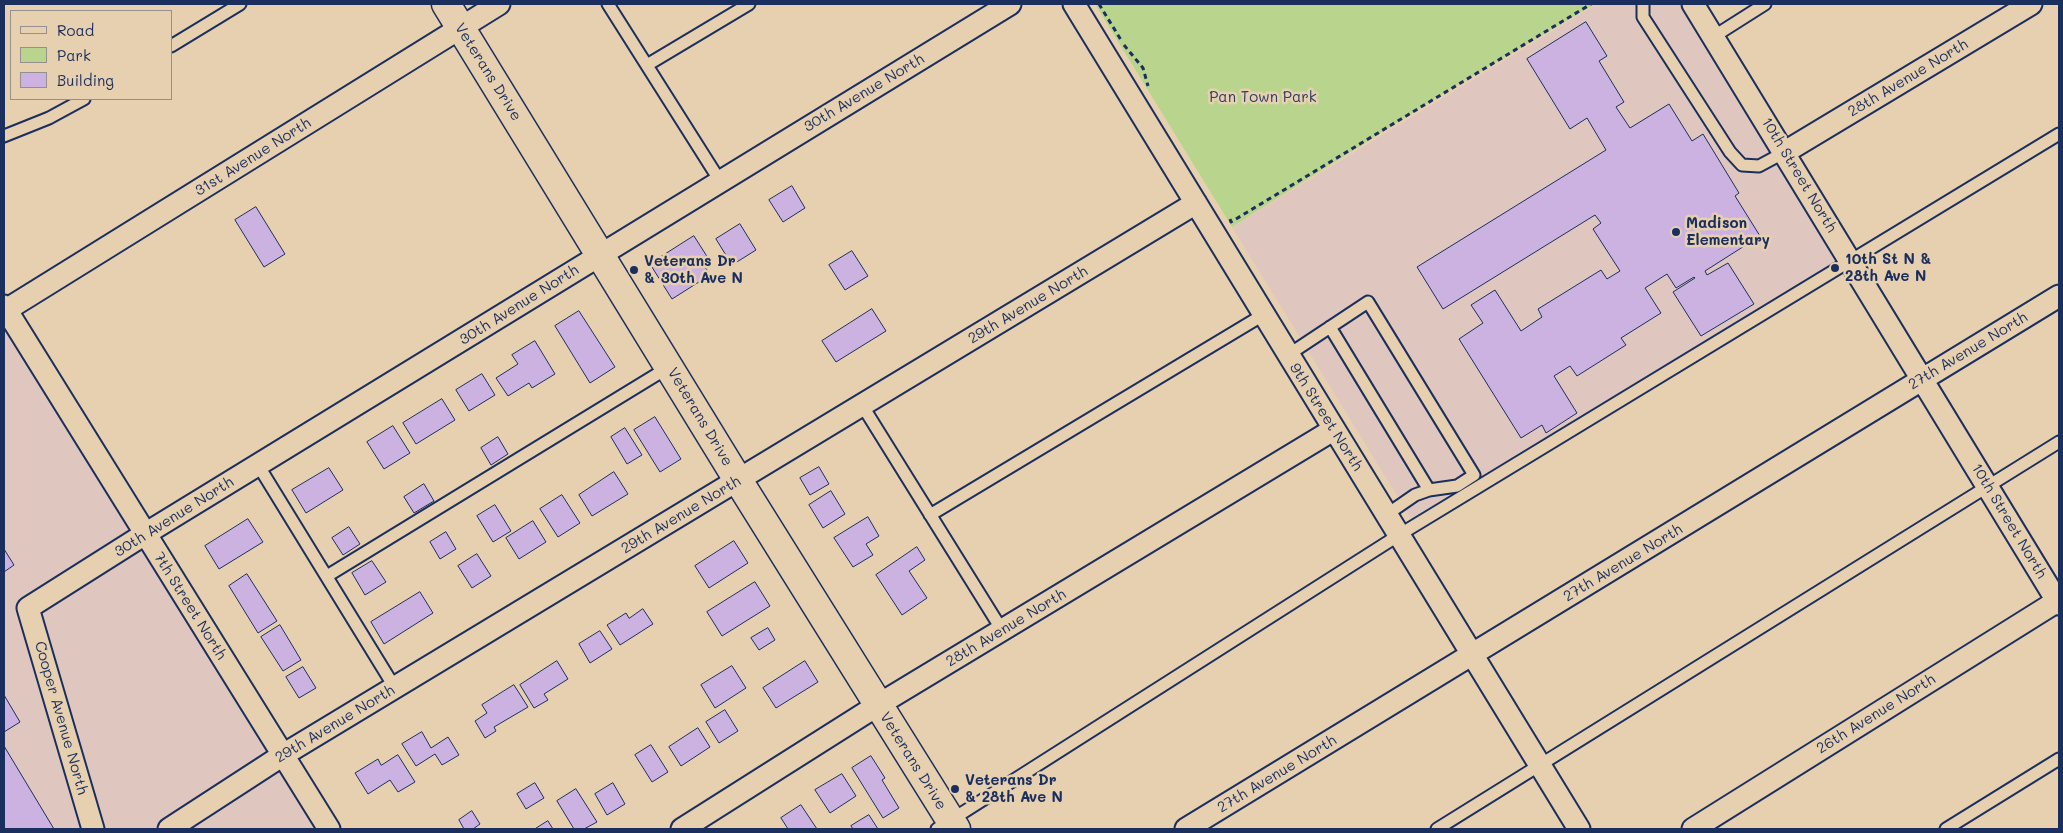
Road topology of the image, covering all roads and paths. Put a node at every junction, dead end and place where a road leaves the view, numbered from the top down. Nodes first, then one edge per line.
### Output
1 (240, 4) edge
2 (446, 4) edge
3 (499, 4) edge
4 (608, 4) edge
5 (749, 4) edge
6 (1010, 4) edge
7 (1074, 4) edge
8 (1100, 4) edge
9 (1591, 4) edge
10 (1643, 4) edge
11 (1693, 4) edge
12 (1765, 4) edge
13 (2031, 4) edge
14 (461, 28) junction
15 (1713, 37) junction
16 (172, 45) edge
17 (647, 65) junction
18 (1149, 90) dead end
19 (82, 100) edge
20 (2059, 134) edge
21 (4, 136) edge
22 (1785, 152) junction
23 (720, 181) junction
24 (1196, 203) junction
25 (1227, 215) dead end
26 (600, 255) junction
27 (1850, 261) junction
28 (2059, 296) edge
29 (5, 308) edge
30 (1263, 314) junction
31 (1330, 327) junction
32 (1288, 355) junction
33 (669, 367) junction
34 (1922, 379) junction
35 (862, 405) junction
36 (1333, 430) junction
37 (2059, 442) edge
38 (258, 465) junction
39 (738, 480) junction
40 (1988, 486) junction
41 (1429, 490) junction
42 (930, 515) junction
43 (1386, 515) junction
44 (145, 534) junction
45 (1399, 535) junction
46 (327, 576) junction
47 (2059, 601) edge
48 (28, 608) joint
49 (1002, 630) junction
50 (1472, 655) junction
51 (395, 688) junction
52 (878, 705) junction
53 (283, 755) junction
54 (2059, 759) edge
55 (1540, 765) junction
56 (948, 826) edge
57 (93, 829) edge
58 (169, 829) edge
59 (329, 829) edge
60 (682, 829) edge
61 (1186, 829) edge
62 (1436, 829) edge
63 (1578, 829) edge
64 (1693, 829) edge
65 (1946, 829) edge

1 - 16 lane
2 - 14 main road, Veterans Drive
3 - 14 street, 31st Avenue North
4 - 17 lane
5 - 17 lane
6 - 23 street, 30th Avenue North
7 - 24 street, 9th Street North
8 - 18 path
9 - 25 path
10 - 22 lane
11 - 15 street, 10th Street North
12 - 15 lane
13 - 22 street, 28th Avenue North
14 - 26 main road, Veterans Drive
14 - 29 street, 31st Avenue North
15 - 22 street, 10th Street North
17 - 23 lane
19 - 21 lane
20 - 27 lane
22 - 27 street, 10th Street North
23 - 26 street, 30th Avenue North
24 - 30 street, 9th Street North
24 - 35 street, 29th Avenue North
26 - 33 main road, Veterans Drive
26 - 38 street, 30th Avenue North
27 - 34 street, 10th Street North
27 - 45 lane
28 - 34 street, 27th Avenue North
29 - 44 street, 7th Street North
30 - 32 street, 9th Street North
30 - 42 lane
31 - 32 lane
31 - 41 lane
31 - 41 lane
32 - 36 street, 9th Street North
33 - 39 main road, Veterans Drive
33 - 46 lane
34 - 40 street, 10th Street North
34 - 50 street, 27th Avenue North
35 - 39 street, 29th Avenue North
35 - 42 lane
36 - 43 street, 9th Street North
36 - 49 street, 28th Avenue North
37 - 40 lane
38 - 44 street, 30th Avenue North
38 - 46 lane
39 - 51 street, 29th Avenue North
39 - 52 main road, Veterans Drive
40 - 47 street, 10th Street North
40 - 55 lane
41 - 43 lane
42 - 49 lane
43 - 45 street, 9th Street North
44 - 48 street, 30th Avenue North
44 - 53 street, 7th Street North
45 - 50 street, 9th Street North
45 - 56 lane
46 - 51 lane
47 - 64 street, 26th Avenue North
48 - 57 street, Cooper Avenue North
49 - 52 street, 28th Avenue North
50 - 55 street, 9th Street North
50 - 61 street, 27th Avenue North
51 - 53 street, 29th Avenue North
52 - 56 main road, Veterans Drive
52 - 60 street, 28th Avenue North
53 - 58 street, 29th Avenue North
53 - 59 street, 7th Street North
54 - 65 lane
55 - 62 lane
55 - 63 street, 9th Street North

